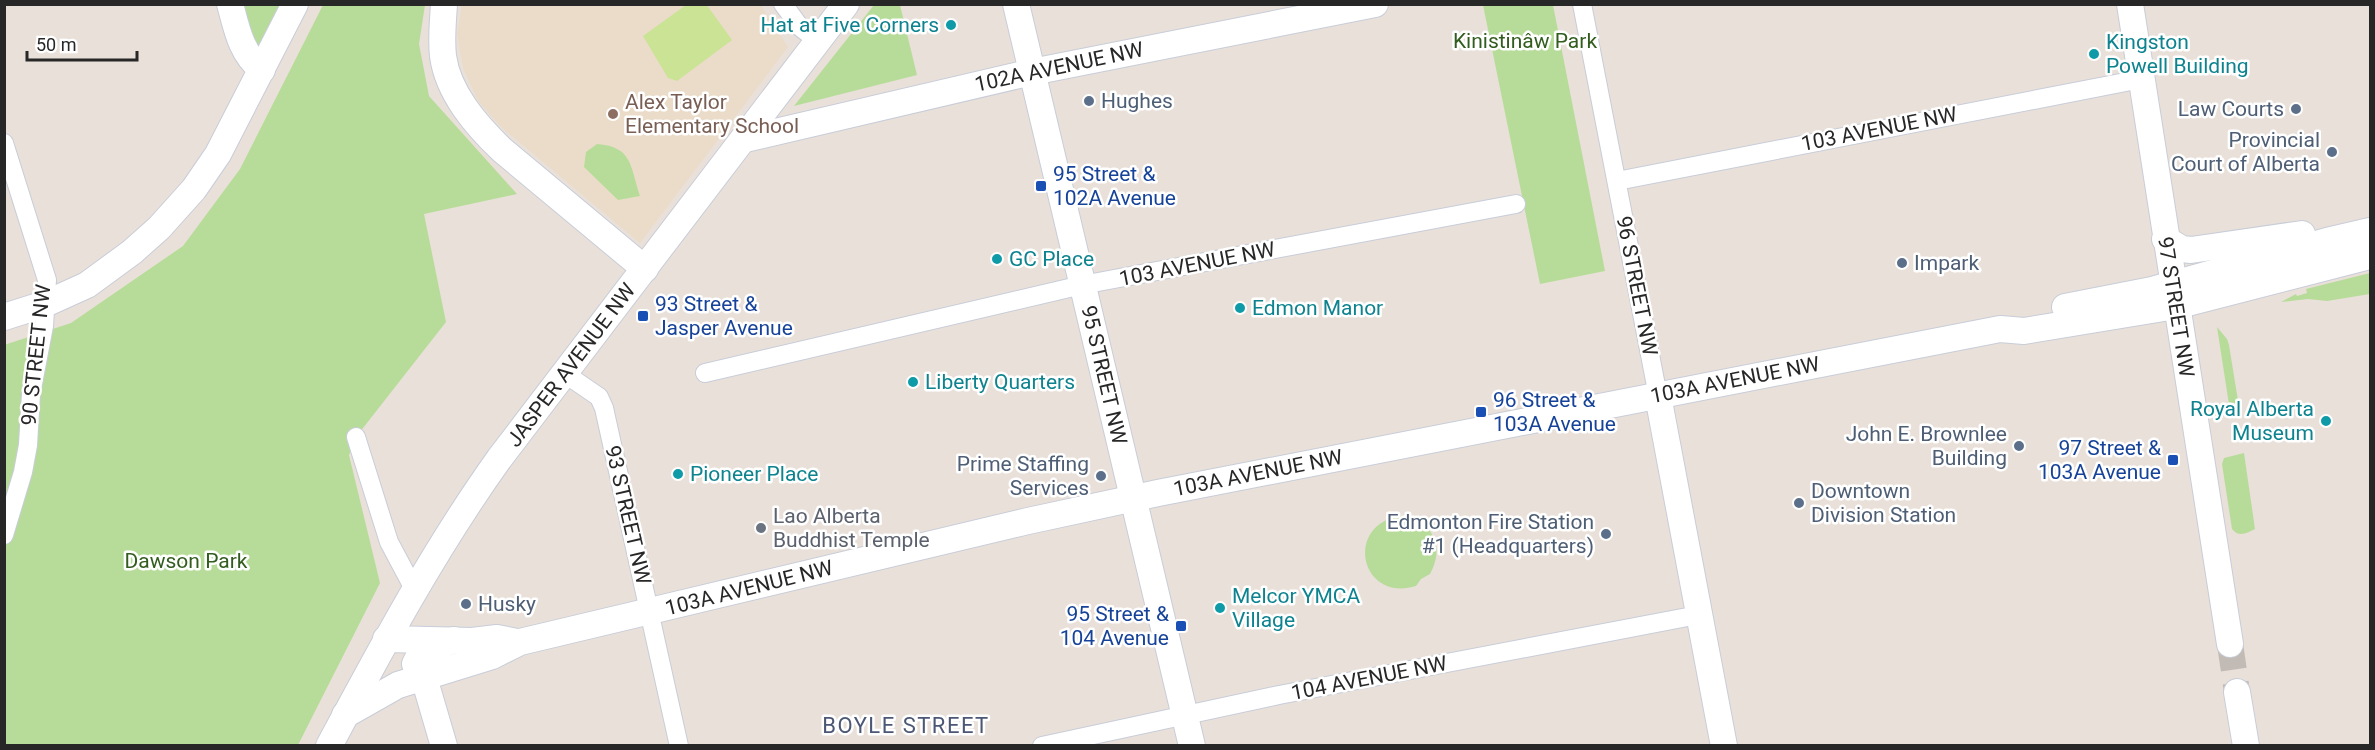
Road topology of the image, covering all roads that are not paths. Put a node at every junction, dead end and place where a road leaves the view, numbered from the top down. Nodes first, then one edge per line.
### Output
1 (230, 4) edge
2 (295, 4) edge
3 (444, 4) edge
4 (783, 4) edge
5 (846, 4) edge
6 (1016, 4) edge
7 (1375, 4) edge
8 (1582, 4) edge
9 (2130, 4) edge
10 (818, 41) junction
11 (262, 70) junction
12 (1032, 72) junction
13 (2141, 79) junction
14 (744, 139) junction
15 (4, 143) edge
16 (1617, 181) junction
17 (1516, 204) dead end
18 (2370, 231) edge
19 (2165, 239) junction
20 (2327, 241) junction
21 (2370, 256) edge
22 (645, 269) junction
23 (1082, 285) junction
24 (2174, 296) junction
25 (45, 304) junction
26 (4, 317) edge
27 (564, 373) junction
28 (705, 374) dead end
29 (1658, 396) junction
30 (356, 437) dead end
31 (1134, 498) junction
32 (4, 535) edge
33 (414, 589) junction
34 (650, 612) junction
35 (1698, 615) junction
36 (386, 639) junction
37 (454, 640) junction
38 (520, 642) junction
39 (2230, 644) tunnel mouth
40 (420, 678) junction
41 (2237, 692) tunnel mouth
42 (1185, 714) junction
43 (345, 715) junction
44 (329, 746) edge
45 (444, 746) edge
46 (679, 746) edge
47 (1042, 746) edge
48 (1192, 746) edge
49 (1724, 746) edge
50 (2246, 746) edge

1 - 11 main road
2 - 11 main road
3 - 22 main road
4 - 10 street
5 - 10 main road, JASPER AVENUE NW
6 - 12 main road, 95 STREET NW
7 - 12 main road, 102A AVENUE NW
8 - 16 street, 96 STREET NW
9 - 13 main road, 97 STREET NW
10 - 14 main road, JASPER AVENUE NW
11 - 25 main road
12 - 14 main road, 102A AVENUE NW
12 - 23 main road, 95 STREET NW
13 - 16 street, 103 AVENUE NW
13 - 19 main road, 97 STREET NW
14 - 22 main road, JASPER AVENUE NW
15 - 25 street, 90 STREET NW
16 - 29 street, 96 STREET NW
17 - 23 street, 103 AVENUE NW
18 - 20 main road, 103A AVENUE NW
19 - 20 main road
19 - 24 main road, 97 STREET NW
20 - 24 main road, 103A AVENUE NW
21 - 24 main road, 103A AVENUE NW
22 - 27 main road, JASPER AVENUE NW
23 - 28 street, 103 AVENUE NW
23 - 31 main road, 95 STREET NW
24 - 29 main road, 103A AVENUE NW
24 - 39 main road, 97 STREET NW
25 - 26 main road
25 - 32 street, 90 STREET NW
27 - 33 main road, JASPER AVENUE NW
27 - 34 street, 93 STREET NW
29 - 31 main road, 103A AVENUE NW
29 - 35 main road, 96 STREET NW
30 - 33 street
31 - 34 main road, 103A AVENUE NW
31 - 42 main road, 95 STREET NW
33 - 36 main road, JASPER AVENUE NW
34 - 38 main road, 103A AVENUE NW
34 - 46 street, 93 STREET NW
35 - 42 street, 104 AVENUE NW
35 - 49 main road, 96 STREET NW
36 - 37 main road, 103A AVENUE NW
36 - 43 main road, JASPER AVENUE NW
37 - 38 main road, 103A AVENUE NW
37 - 40 main road
38 - 40 main road, 103A AVENUE NW
40 - 43 main road, 103A AVENUE NW
40 - 45 main road
41 - 50 main road
42 - 47 street, 104 AVENUE NW
42 - 48 main road, 95 STREET NW
43 - 44 main road, JASPER AVENUE NW

